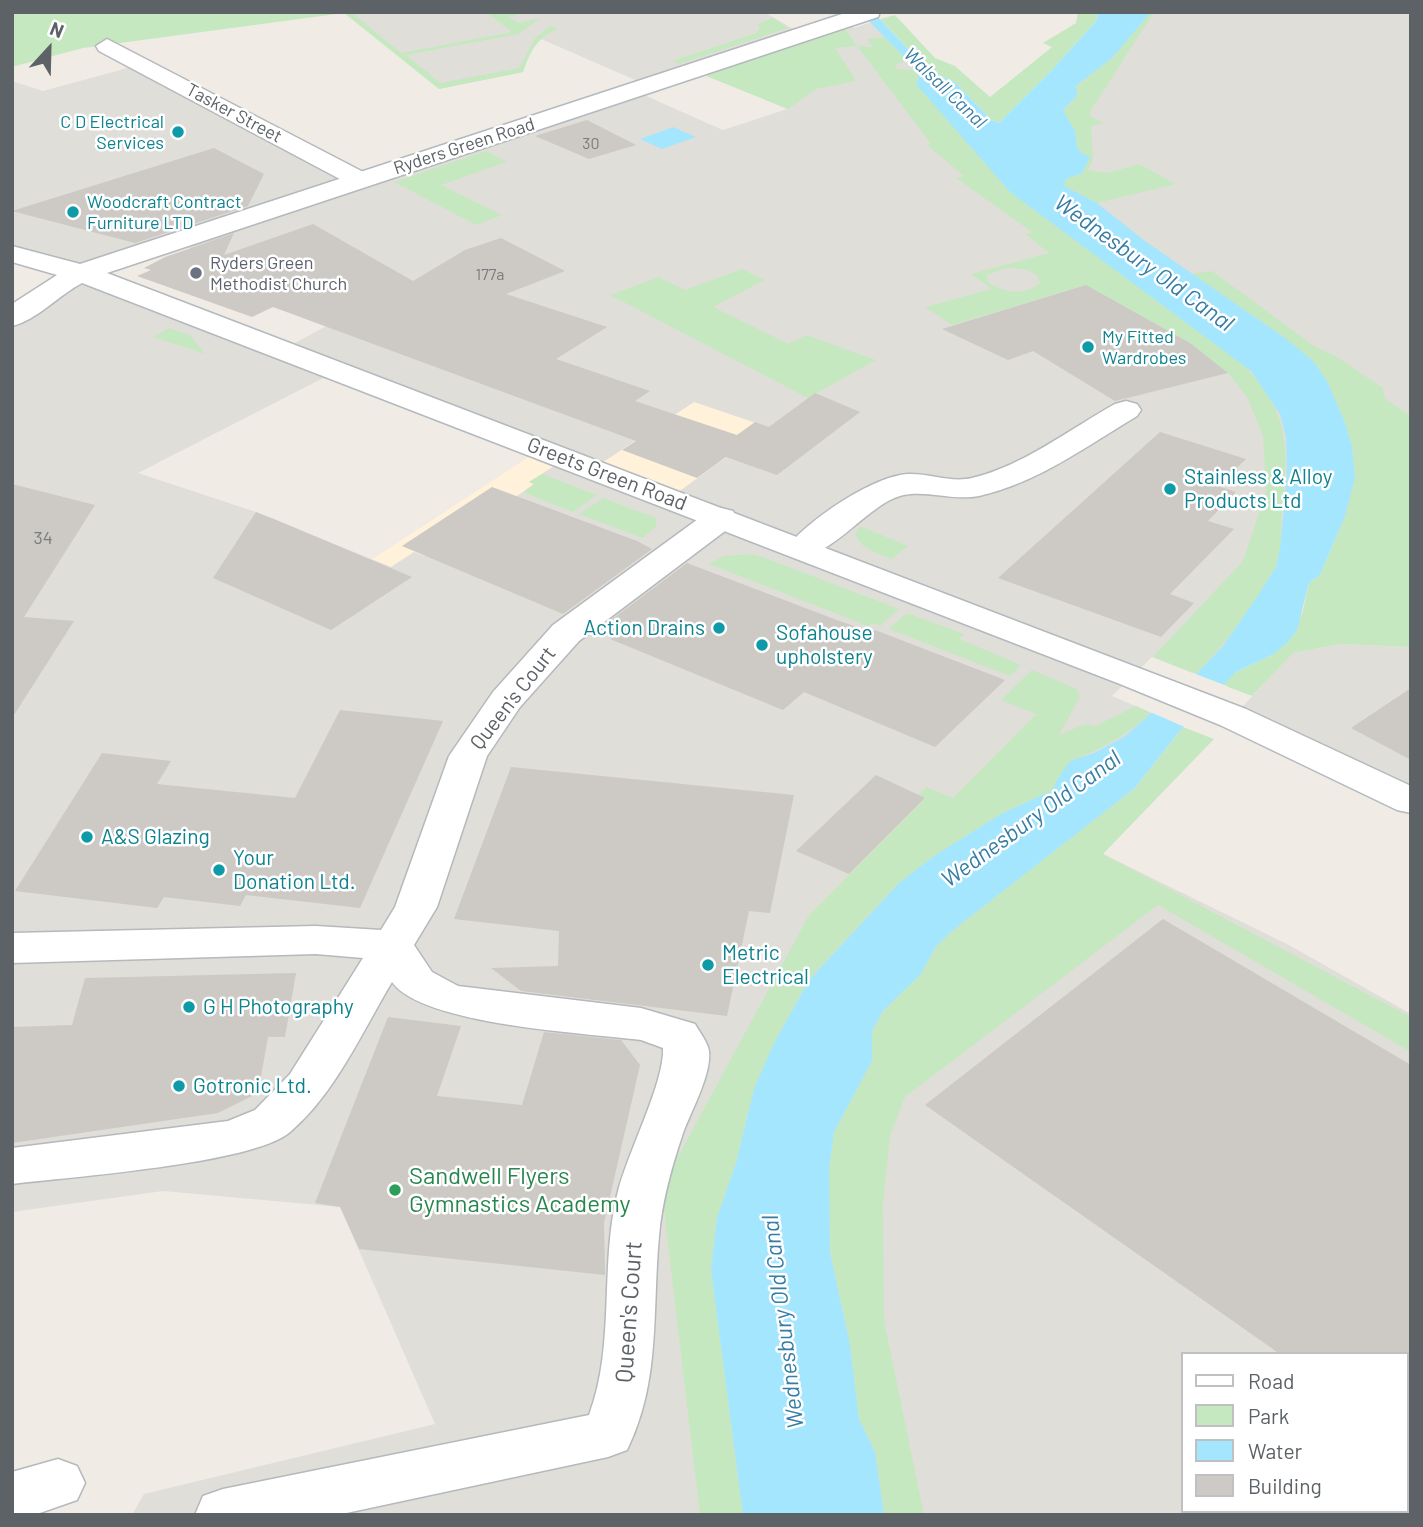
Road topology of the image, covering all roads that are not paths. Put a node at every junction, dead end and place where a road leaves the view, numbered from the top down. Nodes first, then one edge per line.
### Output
1 (858, 16) edge
2 (107, 46) dead end
3 (360, 180) junction
4 (12, 254) edge
5 (81, 273) junction
6 (12, 318) edge
7 (1126, 410) dead end
8 (721, 518) junction
9 (803, 549) junction
10 (1411, 801) edge
11 (393, 945) junction
12 (12, 948) edge
13 (12, 1166) edge
14 (223, 1514) edge

1 - 3 street, Ryders Green Road
2 - 3 street, Tasker Street
3 - 5 street, Ryders Green Road
4 - 5 street, Greets Green Road
5 - 6 street, Ryders Green Road
5 - 8 street, Greets Green Road
7 - 9 street
8 - 9 street, Greets Green Road
8 - 11 street, Queen's Court
9 - 10 street, Greets Green Road
11 - 12 street
11 - 13 street, Queen's Court
11 - 14 street, Queen's Court

